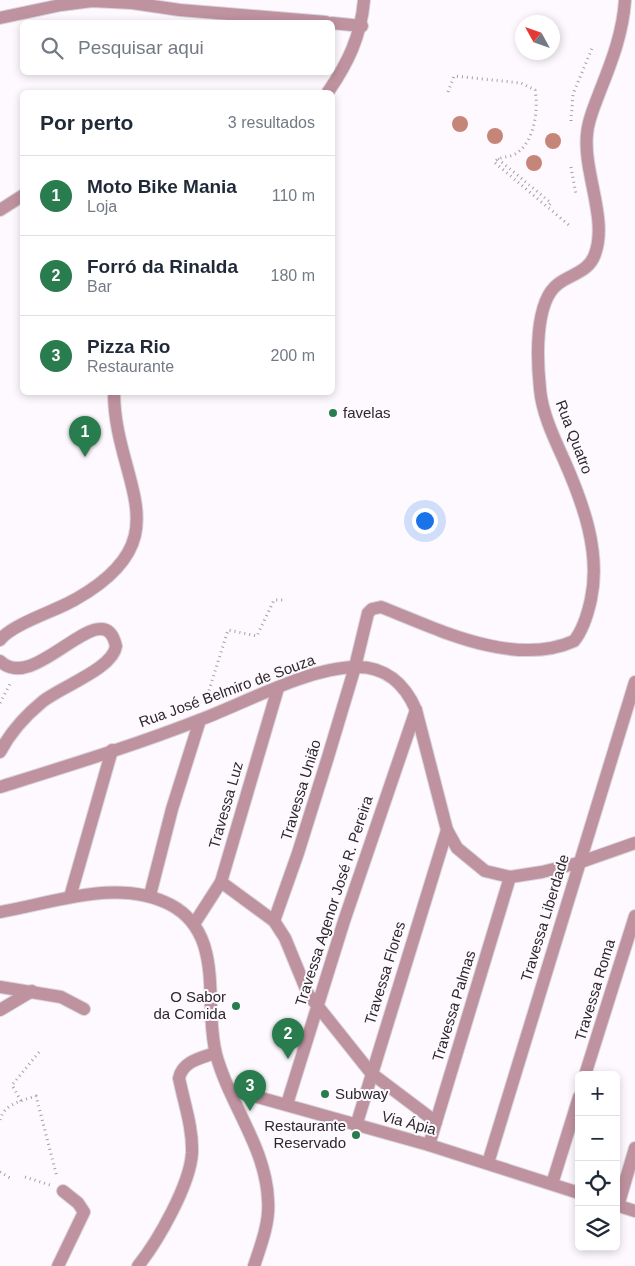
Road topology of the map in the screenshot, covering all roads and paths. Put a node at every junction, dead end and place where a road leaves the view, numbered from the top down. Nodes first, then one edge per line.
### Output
1 (364, 0) edge
2 (625, 0) edge
3 (0, 18) edge
4 (304, 20) edge
5 (335, 23) edge
6 (362, 26) junction
7 (593, 46) dead end
8 (329, 90) edge
9 (448, 92) dead end
10 (571, 116) dead end
11 (20, 197) edge
12 (0, 210) edge
13 (570, 226) dead end
14 (114, 395) edge
15 (285, 600) dead end
16 (0, 640) edge
17 (0, 661) edge
18 (355, 666) junction
19 (15, 670) junction
20 (635, 682) edge
21 (278, 688) junction
22 (0, 703) edge
23 (416, 710) junction
24 (200, 720) junction
25 (112, 750) junction
26 (0, 752) edge
27 (0, 787) edge
28 (447, 830) junction
29 (635, 843) edge
30 (578, 863) junction
31 (510, 878) junction
32 (221, 882) junction
33 (150, 895) junction
34 (70, 897) junction
35 (0, 912) edge
36 (635, 916) edge
37 (274, 921) junction
38 (194, 924) junction
39 (0, 987) edge
40 (32, 991) junction
41 (316, 1007) junction
42 (84, 1009) dead end
43 (0, 1010) edge
44 (40, 1051) dead end
45 (216, 1053) junction
46 (586, 1071) edge
47 (371, 1073) junction
48 (229, 1089) junction
49 (21, 1101) junction
50 (287, 1104) junction
51 (575, 1110) edge
52 (0, 1120) edge
53 (436, 1122) junction
54 (356, 1126) junction
55 (428, 1145) junction
56 (635, 1148) edge
57 (488, 1163) junction
58 (0, 1172) edge
59 (25, 1176) dead end
60 (10, 1178) dead end
61 (552, 1184) junction
62 (61, 1190) junction
63 (575, 1192) edge
64 (620, 1196) edge
65 (620, 1206) edge
66 (635, 1211) edge
67 (58, 1266) edge
68 (138, 1266) edge
69 (254, 1266) edge

1 - 6 street
2 - 18 street, Rua Quatro
3 - 4 street
5 - 6 street
6 - 8 street
7 - 10 path
9 - 13 path
11 - 12 street
14 - 16 street
15 - 24 path
17 - 19 street
18 - 21 street, Rua José Belmiro de Souza
18 - 23 street, Rua José Belmiro de Souza
18 - 37 street, Travessa União
19 - 22 path
19 - 26 street
20 - 30 street, Travessa Liberdade
21 - 24 street, Rua José Belmiro de Souza
21 - 32 street, Travessa Luz
23 - 28 street, Rua José Belmiro de Souza
23 - 41 street, Travessa Agenor José R. Pereira
24 - 25 street, Rua José Belmiro de Souza
24 - 33 street
25 - 27 street, Rua José Belmiro de Souza
25 - 34 street
28 - 31 street, Rua José Belmiro de Souza
28 - 47 street, Travessa Flores
29 - 30 street, Rua José Belmiro de Souza
30 - 31 street, Rua José Belmiro de Souza
30 - 57 street, Travessa Liberdade
31 - 53 street, Travessa Palmas
32 - 37 street
32 - 38 street, Travessa Luz
33 - 34 street
33 - 38 street
34 - 35 street
36 - 46 street, Travessa Roma
37 - 41 street
38 - 45 street
39 - 40 street
40 - 42 street
40 - 43 street
41 - 47 street
41 - 50 street, Travessa Agenor José R. Pereira
44 - 49 path
45 - 48 street
45 - 68 street
47 - 53 street
47 - 54 street, Travessa Flores
48 - 50 street, Via Ápia
48 - 69 street
49 - 52 path
49 - 62 path
50 - 54 street, Via Ápia
51 - 61 street
53 - 55 street, Travessa Palmas
54 - 55 street, Via Ápia
55 - 57 street, Via Ápia
56 - 64 street
57 - 61 street, Via Ápia
58 - 60 path
59 - 62 path
61 - 63 street, Via Ápia
62 - 67 street
65 - 66 street

